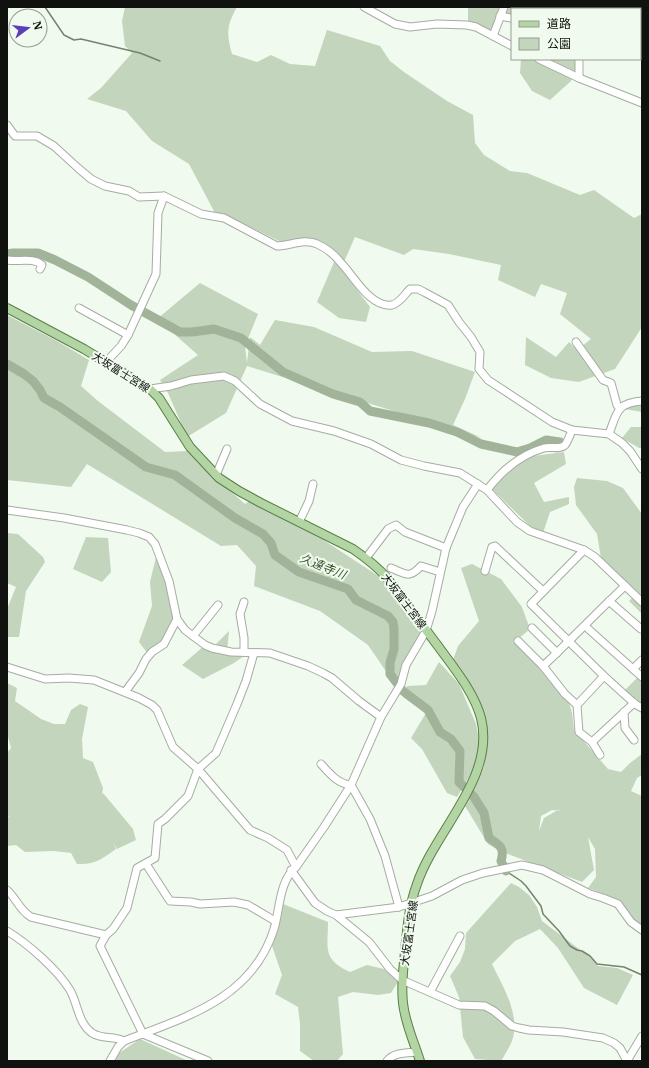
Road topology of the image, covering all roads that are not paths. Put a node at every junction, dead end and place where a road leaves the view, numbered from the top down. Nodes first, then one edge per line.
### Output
1 (364, 7) edge
2 (504, 7) edge
3 (500, 16) junction
4 (511, 18) edge
5 (493, 36) junction
6 (511, 45) edge
7 (541, 60) edge
8 (579, 60) edge
9 (578, 78) junction
10 (642, 103) edge
11 (7, 125) edge
12 (164, 196) junction
13 (7, 260) edge
14 (40, 269) dead end
15 (7, 308) edge
16 (79, 308) dead end
17 (128, 335) junction
18 (576, 342) dead end
19 (106, 362) junction
20 (150, 389) junction
21 (642, 401) edge
22 (620, 408) junction
23 (572, 430) junction
24 (609, 434) junction
25 (227, 449) dead end
26 (642, 468) edge
27 (216, 475) junction
28 (313, 484) dead end
29 (478, 484) junction
30 (487, 490) junction
31 (7, 510) edge
32 (299, 522) junction
33 (446, 548) junction
34 (584, 550) junction
35 (366, 558) junction
36 (485, 570) dead end
37 (440, 572) junction
38 (385, 576) junction
39 (625, 586) junction
40 (543, 591) junction
41 (609, 601) junction
42 (244, 602) dead end
43 (642, 602) edge
44 (218, 605) dead end
45 (177, 619) junction
46 (585, 626) junction
47 (532, 628) dead end
48 (641, 629) dead end
49 (426, 631) junction
50 (193, 636) junction
51 (518, 641) dead end
52 (569, 642) junction
53 (244, 652) junction
54 (254, 653) junction
55 (557, 653) junction
56 (642, 660) edge
57 (543, 666) junction
58 (7, 667) edge
59 (633, 669) junction
60 (604, 676) junction
61 (642, 677) edge
62 (125, 692) junction
63 (634, 703) junction
64 (578, 705) junction
65 (642, 708) edge
66 (624, 712) junction
67 (381, 717) junction
68 (634, 740) dead end
69 (592, 742) junction
70 (600, 755) dead end
71 (321, 764) dead end
72 (198, 768) junction
73 (351, 785) junction
74 (146, 864) junction
75 (293, 868) junction
76 (7, 890) edge
77 (412, 903) junction
78 (399, 907) junction
79 (336, 915) junction
80 (275, 921) junction
81 (7, 930) edge
82 (642, 930) edge
83 (106, 935) junction
84 (460, 936) dead end
85 (402, 980) junction
86 (430, 992) junction
87 (143, 1034) junction
88 (642, 1036) edge
89 (124, 1042) junction
90 (417, 1052) junction
91 (110, 1061) edge
92 (208, 1061) edge
93 (387, 1061) edge
94 (420, 1061) edge
95 (627, 1061) edge

1 - 5 street
2 - 3 street
3 - 4 street
3 - 5 street
5 - 6 street
7 - 9 street
8 - 9 street
9 - 10 street
11 - 12 street
12 - 17 street
12 - 23 street
13 - 14 street
15 - 19 main road, 大坂富士宮線
16 - 17 street
17 - 19 street
18 - 22 street
19 - 20 main road, 大坂富士宮線
20 - 27 main road, 大坂富士宮線
20 - 29 street
21 - 22 street
22 - 24 street
23 - 24 street
23 - 30 street
24 - 26 street
25 - 27 street
27 - 32 main road, 大坂富士宮線
28 - 32 street
29 - 30 street
29 - 33 street
30 - 34 street
31 - 45 street
32 - 35 main road, 大坂富士宮線
33 - 35 street
33 - 37 street
34 - 39 street
34 - 40 street
35 - 38 main road, 大坂富士宮線
36 - 40 street
37 - 38 street
37 - 49 street
38 - 49 main road, 大坂富士宮線
39 - 41 street
39 - 43 street
40 - 52 street
41 - 46 street
41 - 48 street
42 - 53 street
44 - 50 street
45 - 50 street
45 - 62 street
46 - 52 street
46 - 59 street
47 - 55 street
49 - 67 street
49 - 77 main road, 大坂富士宮線
50 - 53 street
51 - 57 street
52 - 55 street
52 - 60 street
53 - 54 street
54 - 67 street
54 - 72 street
55 - 57 street
56 - 59 street
57 - 64 street
58 - 62 street
59 - 61 street
60 - 63 street
60 - 64 street
62 - 72 street
63 - 65 street
63 - 66 street
64 - 69 street
66 - 68 street
66 - 69 street
67 - 73 street
69 - 70 street
71 - 73 street
72 - 74 street
72 - 75 street
73 - 75 street
73 - 78 street
74 - 80 street
74 - 83 street
75 - 79 street
75 - 80 street
76 - 83 street
77 - 78 street
77 - 82 street
77 - 85 main road, 大坂富士宮線
78 - 79 street
79 - 85 street
80 - 87 street
81 - 89 street
83 - 87 street
84 - 86 street
85 - 86 street
85 - 90 main road, 大坂富士宮線
86 - 95 street
87 - 89 street
87 - 92 street
88 - 95 street
89 - 91 street
90 - 93 street
90 - 94 main road, 大坂富士宮線

